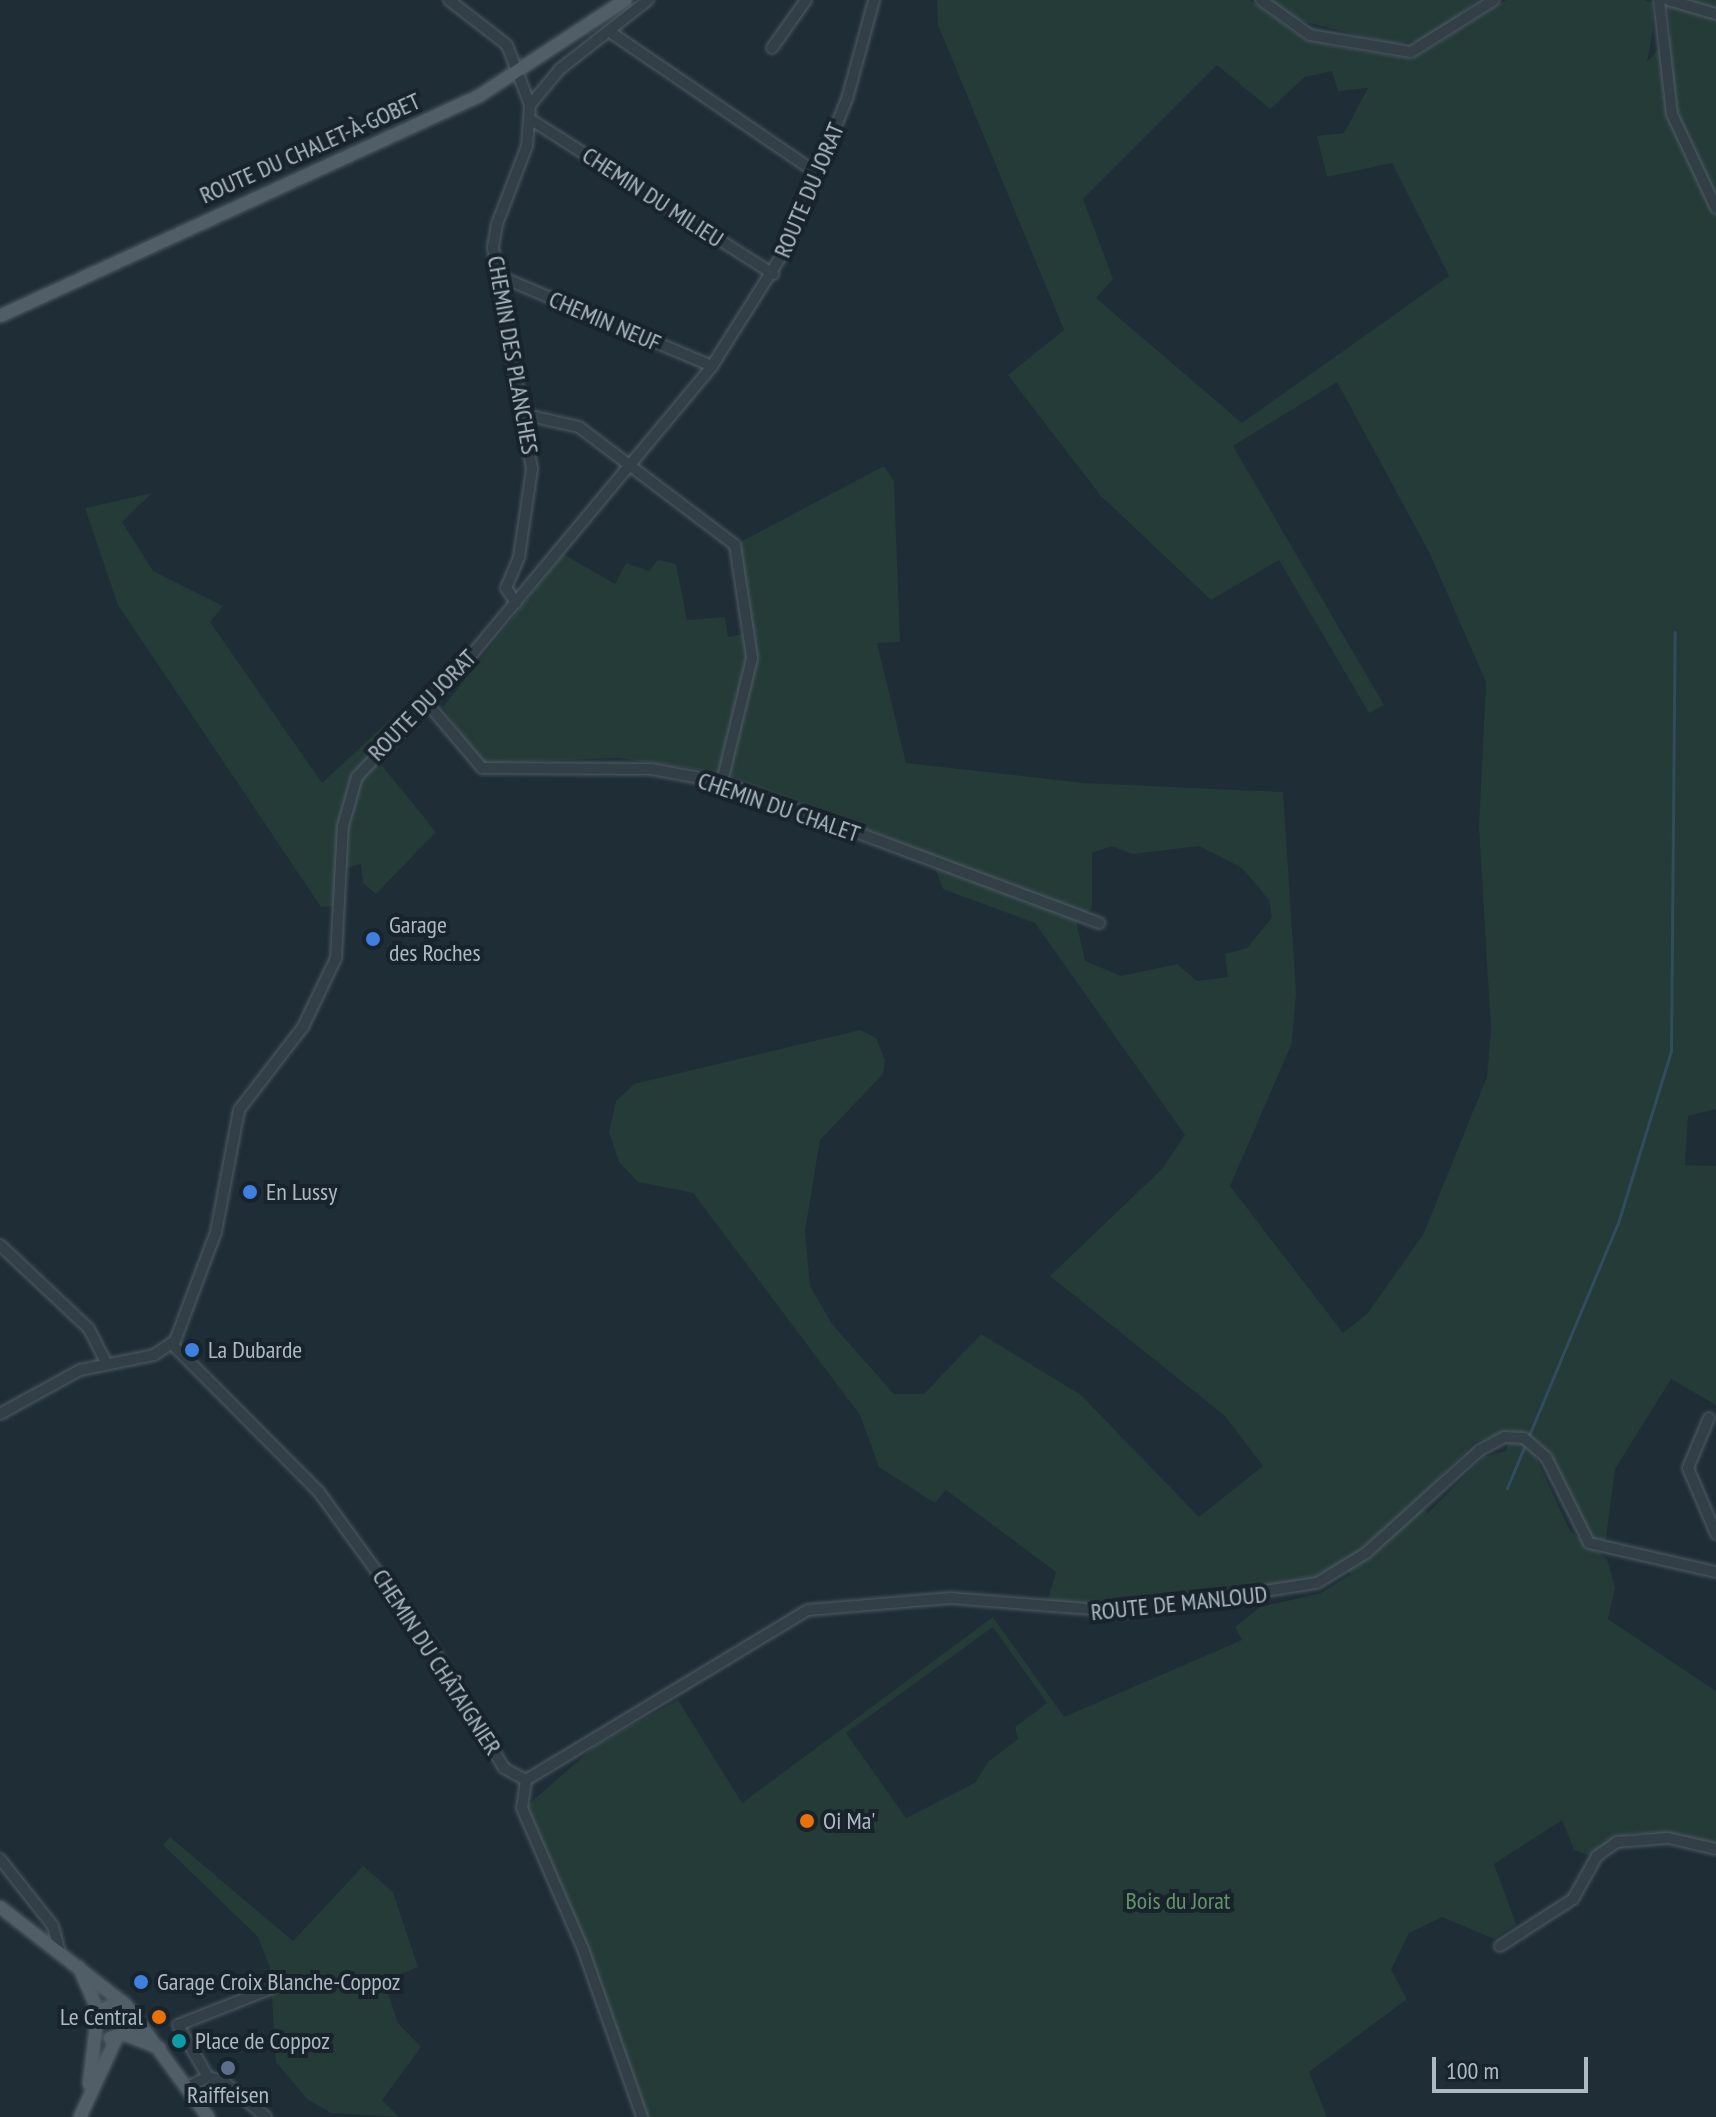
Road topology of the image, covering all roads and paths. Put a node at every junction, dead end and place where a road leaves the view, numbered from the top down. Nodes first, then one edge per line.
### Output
1 (449, 0) edge
2 (625, 0) edge
3 (648, 0) edge
4 (806, 0) edge
5 (874, 0) edge
6 (1261, 0) edge
7 (1494, 0) edge
8 (1659, 0) edge
9 (1668, 0) edge
10 (1716, 14) edge
11 (610, 32) junction
12 (772, 48) dead end
13 (520, 74) junction
14 (530, 105) junction
15 (533, 121) junction
16 (817, 173) junction
17 (1716, 208) edge
18 (773, 274) junction
19 (499, 276) junction
20 (0, 316) edge
21 (712, 366) junction
22 (526, 415) junction
23 (630, 468) junction
24 (516, 603) junction
25 (428, 704) junction
26 (722, 782) junction
27 (1099, 923) dead end
28 (0, 1245) edge
29 (172, 1344) junction
30 (105, 1361) junction
31 (0, 1414) edge
32 (1709, 1418) dead end
33 (1716, 1534) edge
34 (1716, 1572) edge
35 (526, 1780) junction
36 (1716, 1849) edge
37 (0, 1859) edge
38 (0, 1907) edge
39 (1500, 1946) dead end
40 (59, 1948) junction
41 (75, 1961) junction
42 (270, 1989) dead end
43 (122, 2002) junction
44 (98, 2011) junction
45 (132, 2013) junction
46 (96, 2026) junction
47 (121, 2037) junction
48 (160, 2048) junction
49 (208, 2077) junction
50 (89, 2084) junction
51 (188, 2087) junction
52 (80, 2117) edge
53 (208, 2117) edge
54 (266, 2117) edge
55 (642, 2117) edge

1 - 13 street, CHEMIN DES PLANCHES
2 - 13 main road, ROUTE DU CHALET-À-GOBET
3 - 11 street
4 - 12 street
5 - 16 street, ROUTE DU JORAT
6 - 7 street
8 - 17 street
9 - 10 street
11 - 14 street
11 - 16 street
13 - 14 street, CHEMIN DES PLANCHES
13 - 20 main road, ROUTE DU CHALET-À-GOBET
14 - 15 street, CHEMIN DES PLANCHES
15 - 18 street, CHEMIN DU MILIEU
15 - 19 street, CHEMIN DES PLANCHES
16 - 18 street, ROUTE DU JORAT
18 - 21 street, ROUTE DU JORAT
19 - 21 street, CHEMIN NEUF
19 - 22 street, CHEMIN DES PLANCHES
21 - 23 street, ROUTE DU JORAT
22 - 23 street
22 - 24 street, CHEMIN DES PLANCHES
23 - 24 street, ROUTE DU JORAT
23 - 26 street
24 - 25 street, ROUTE DU JORAT
25 - 26 street, CHEMIN DU CHALET
25 - 29 street, ROUTE DU JORAT
26 - 27 street, CHEMIN DU CHALET
28 - 30 street
29 - 30 street
29 - 35 street, CHEMIN DU CHÂTAIGNIER
30 - 31 street
32 - 33 street
34 - 35 street, ROUTE DE MANLOUD
35 - 55 street
36 - 39 street
37 - 40 street
38 - 40 main road
40 - 41 main road
41 - 43 main road
41 - 44 main road
42 - 49 street
43 - 44 main road
43 - 45 main road
44 - 46 main road
45 - 47 main road
45 - 48 main road
46 - 47 main road
46 - 50 main road
47 - 48 main road
47 - 50 main road
48 - 51 main road
49 - 51 street
49 - 54 street
50 - 52 main road
51 - 53 main road

